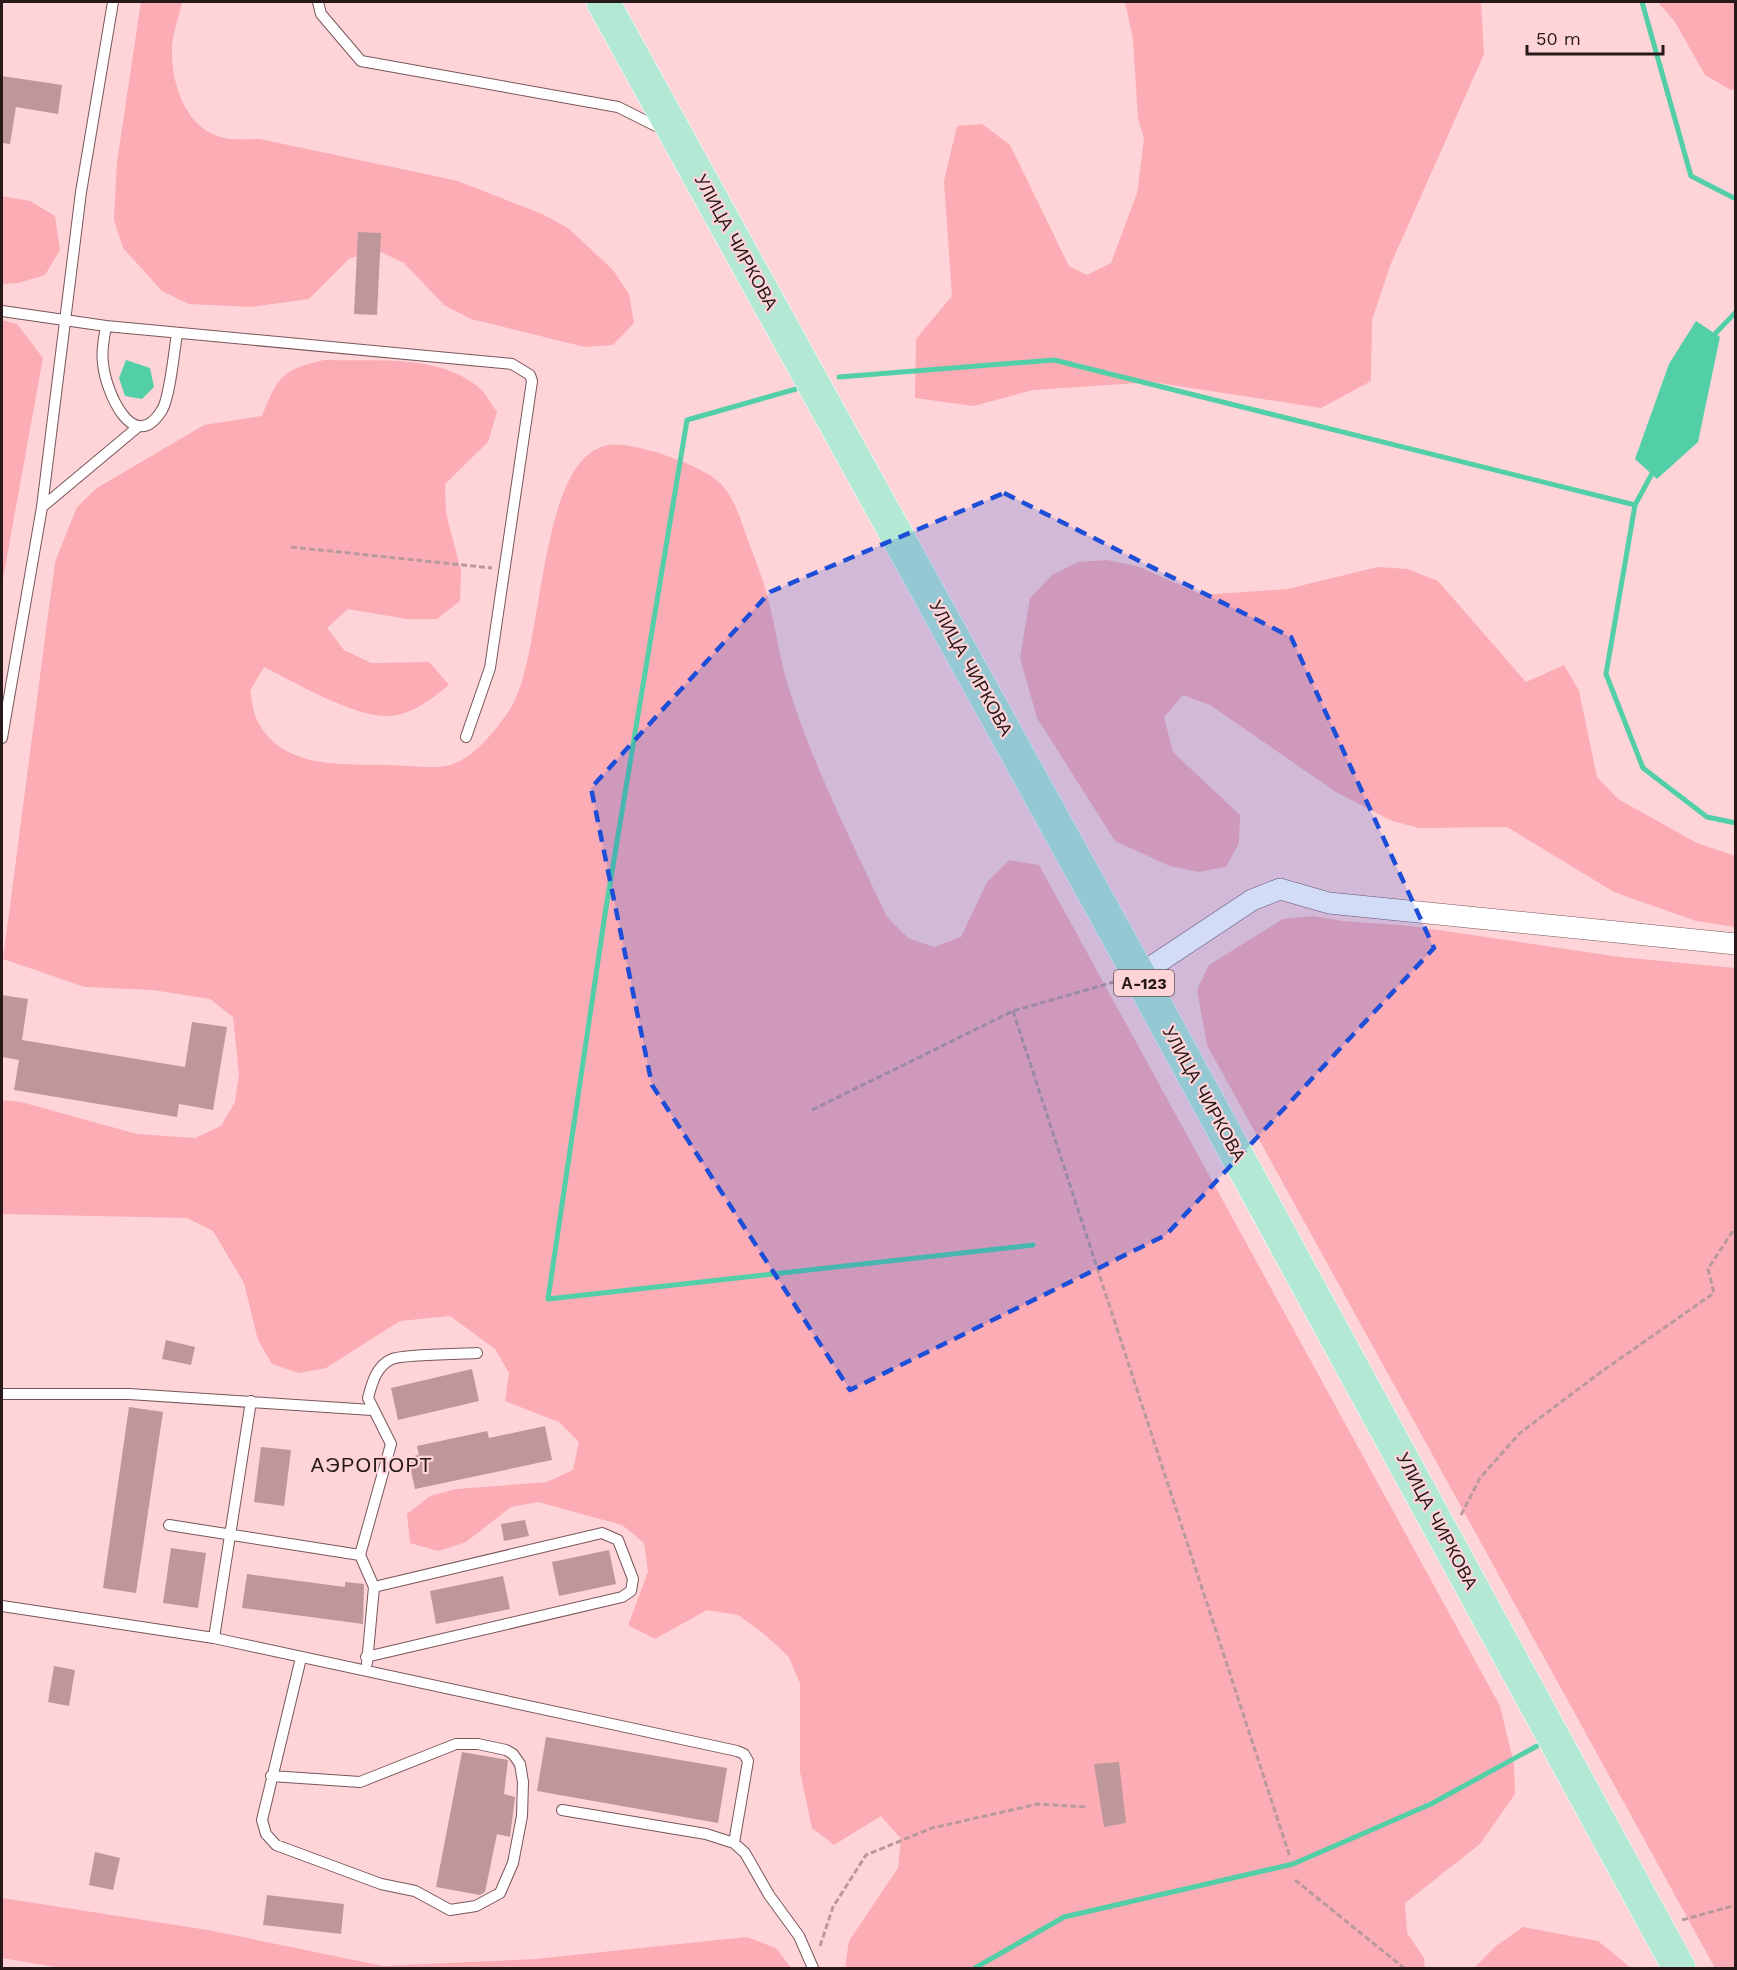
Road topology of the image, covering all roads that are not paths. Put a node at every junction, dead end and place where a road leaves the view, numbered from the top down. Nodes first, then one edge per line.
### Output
1 (113, 2) edge
2 (318, 2) edge
3 (603, 2) edge
4 (678, 136) junction
5 (2, 311) edge
6 (65, 320) junction
7 (106, 326) junction
8 (177, 334) junction
9 (139, 426) junction
10 (42, 507) junction
11 (466, 737) dead end
12 (2, 738) edge
13 (1736, 944) edge
14 (1139, 975) junction
15 (477, 1353) dead end
16 (2, 1394) edge
17 (251, 1401) junction
18 (372, 1410) junction
19 (169, 1525) dead end
20 (229, 1534) junction
21 (360, 1555) junction
22 (374, 1587) junction
23 (2, 1606) edge
24 (214, 1638) junction
25 (366, 1657) junction
26 (301, 1658) junction
27 (368, 1669) junction
28 (272, 1776) junction
29 (562, 1810) dead end
30 (734, 1843) junction
31 (813, 1968) edge
32 (1679, 1968) edge

1 - 6 lane
2 - 4 lane
3 - 4 main road, УЛИЦА ЧИРКОВА / А-123
4 - 14 main road, УЛИЦА ЧИРКОВА / А-123
5 - 6 lane
6 - 7 lane
6 - 10 lane
7 - 8 lane
7 - 9 lane
8 - 9 lane
8 - 11 lane
9 - 10 lane
10 - 12 lane
13 - 14 street
14 - 32 main road, УЛИЦА ЧИРКОВА / А-123
15 - 18 lane
16 - 17 lane
17 - 18 lane
17 - 20 lane
18 - 21 lane
19 - 20 lane
20 - 21 lane
20 - 24 lane
21 - 22 lane
22 - 25 lane
22 - 25 lane
23 - 24 lane
24 - 26 lane
25 - 27 lane
26 - 27 lane
26 - 28 lane
27 - 30 lane
28 - 28 lane
29 - 30 lane
30 - 31 lane

